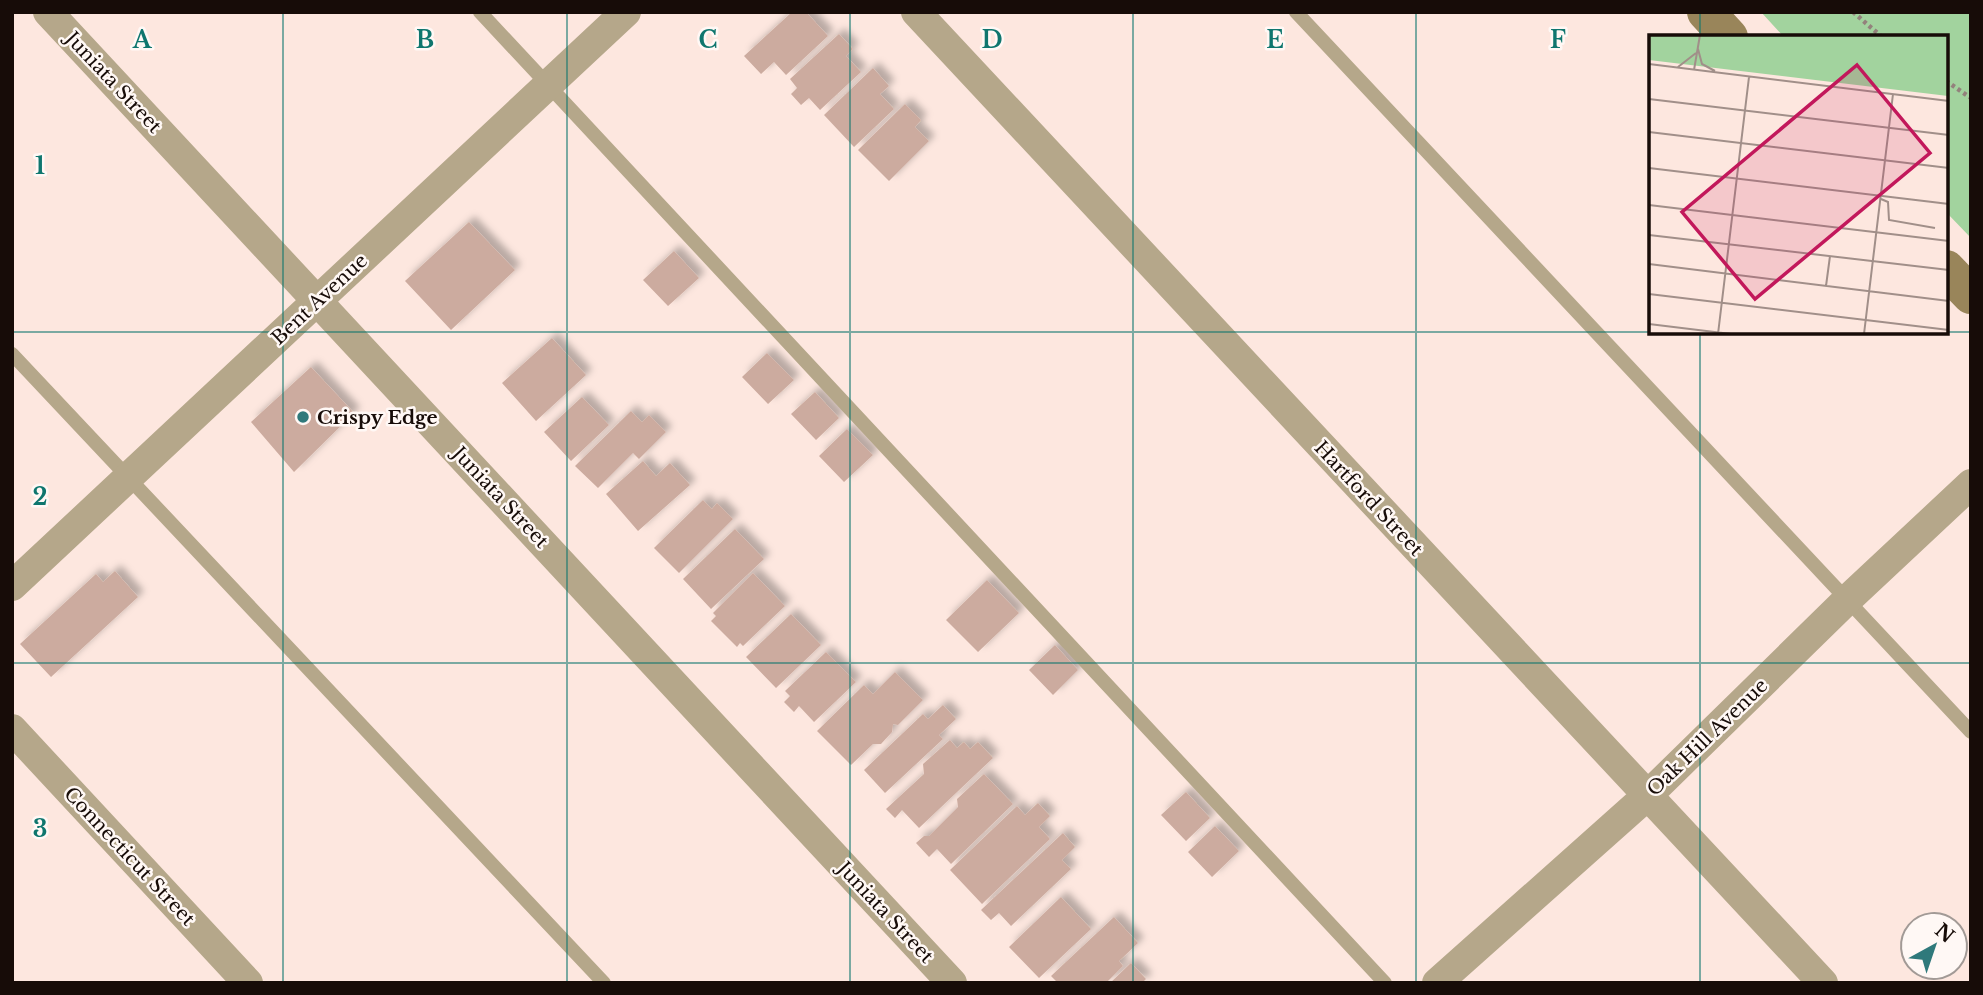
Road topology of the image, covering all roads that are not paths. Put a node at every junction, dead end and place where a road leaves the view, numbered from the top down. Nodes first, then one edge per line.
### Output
1 (48, 12) edge
2 (480, 12) edge
3 (626, 12) edge
4 (916, 12) edge
5 (1296, 12) edge
6 (1706, 12) edge
7 (1727, 35) edge
8 (548, 85) junction
9 (1948, 271) edge
10 (1971, 295) edge
11 (317, 300) junction
12 (12, 354) edge
13 (129, 477) junction
14 (1971, 484) edge
15 (12, 586) edge
16 (1847, 600) junction
17 (12, 729) edge
18 (1971, 732) edge
19 (1648, 795) junction
20 (248, 983) edge
21 (604, 983) edge
22 (952, 983) edge
23 (1385, 983) edge
24 (1437, 983) edge
25 (1823, 983) edge

1 - 11 street, Juniata Street
2 - 8 lane
3 - 8 street, Bent Avenue
4 - 19 street, Hartford Street
5 - 16 lane
6 - 7 main road
8 - 11 street, Bent Avenue
8 - 23 lane
9 - 10 main road
11 - 13 street, Bent Avenue
11 - 22 street, Juniata Street
12 - 13 lane
13 - 15 street, Bent Avenue
13 - 21 lane
14 - 16 street, Oak Hill Avenue
16 - 18 lane
16 - 19 street, Oak Hill Avenue
17 - 20 street, Connecticut Street
19 - 24 street, Oak Hill Avenue
19 - 25 street, Hartford Street

